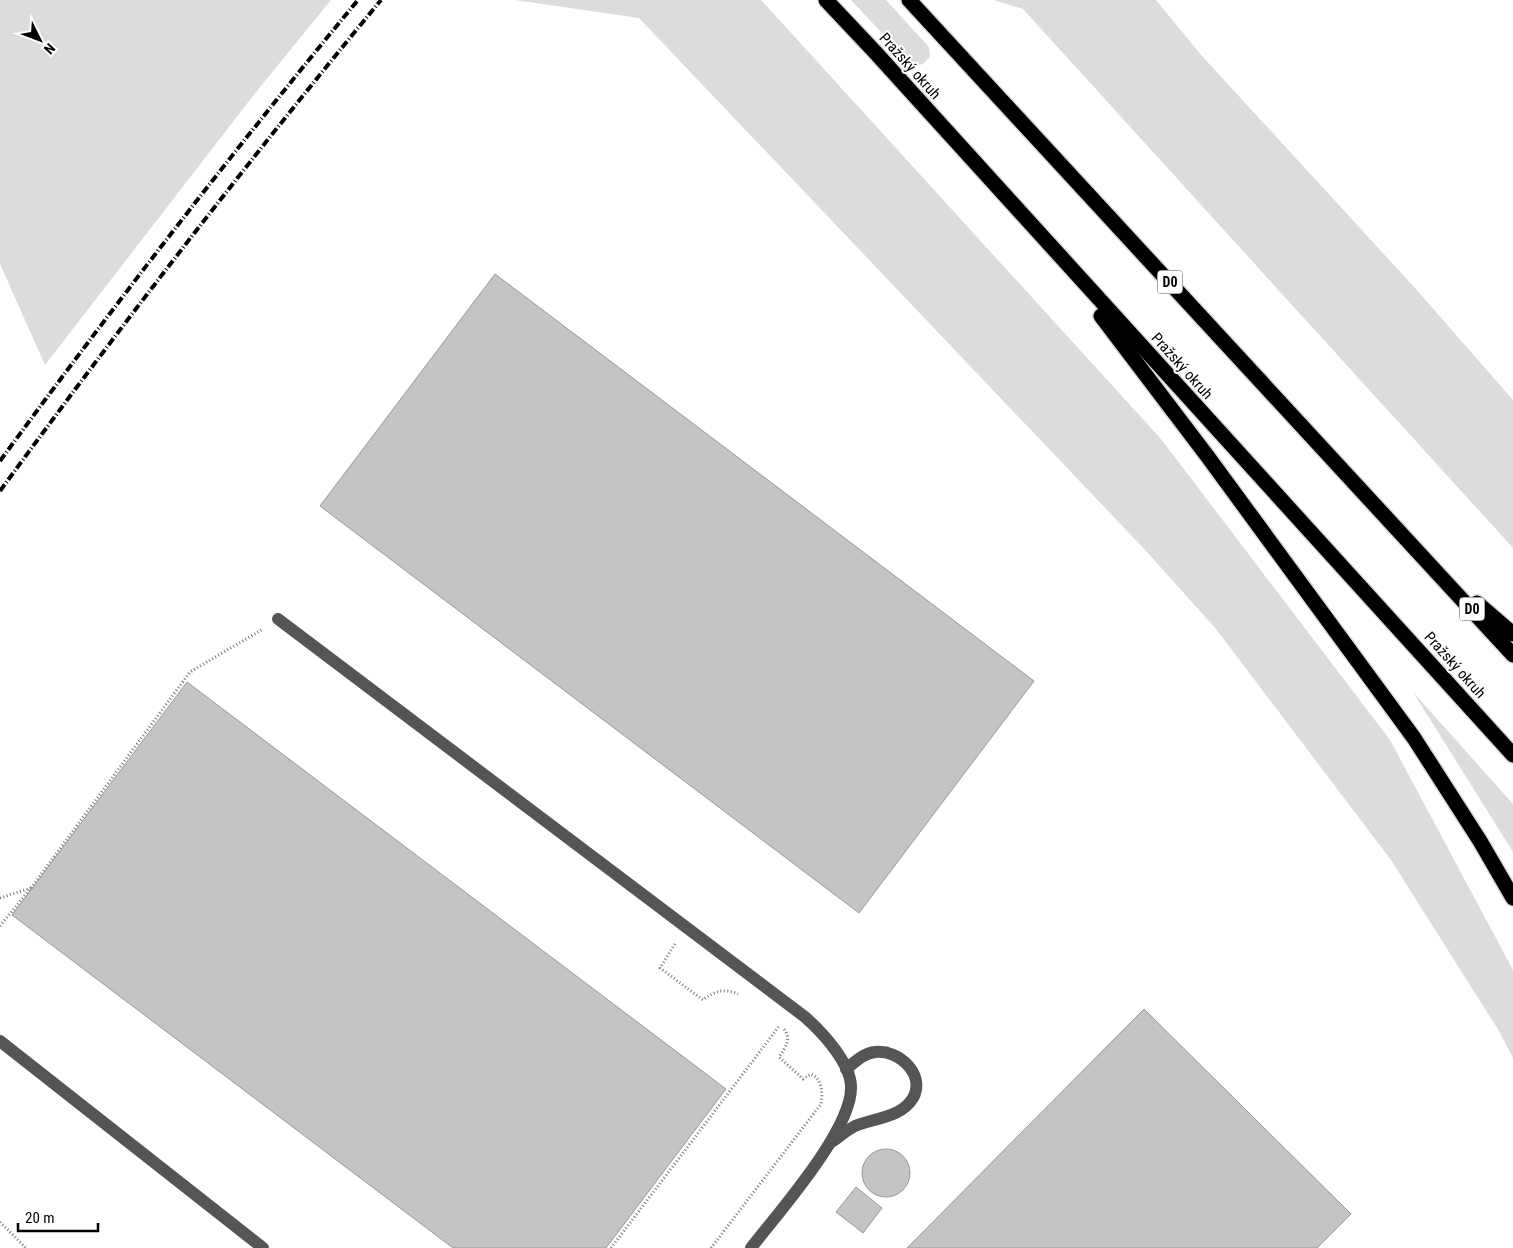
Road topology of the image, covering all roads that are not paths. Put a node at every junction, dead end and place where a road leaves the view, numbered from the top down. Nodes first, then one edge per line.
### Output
1 (826, 0) edge
2 (909, 0) edge
3 (1041, 237) junction
4 (1430, 564) junction
5 (278, 619) road end
6 (1513, 634) edge
7 (1513, 655) edge
8 (1513, 755) edge
9 (1513, 898) edge
10 (0, 1040) edge
11 (846, 1069) junction
12 (831, 1142) junction
13 (263, 1248) edge
14 (751, 1248) edge

1 - 3 highway, Pražský okruh
2 - 4 highway, D0
3 - 8 highway, Pražský okruh
3 - 9 highway
4 - 6 highway
4 - 7 highway, D0
5 - 11 lane
10 - 13 lane
11 - 12 lane
11 - 12 lane
12 - 14 lane

